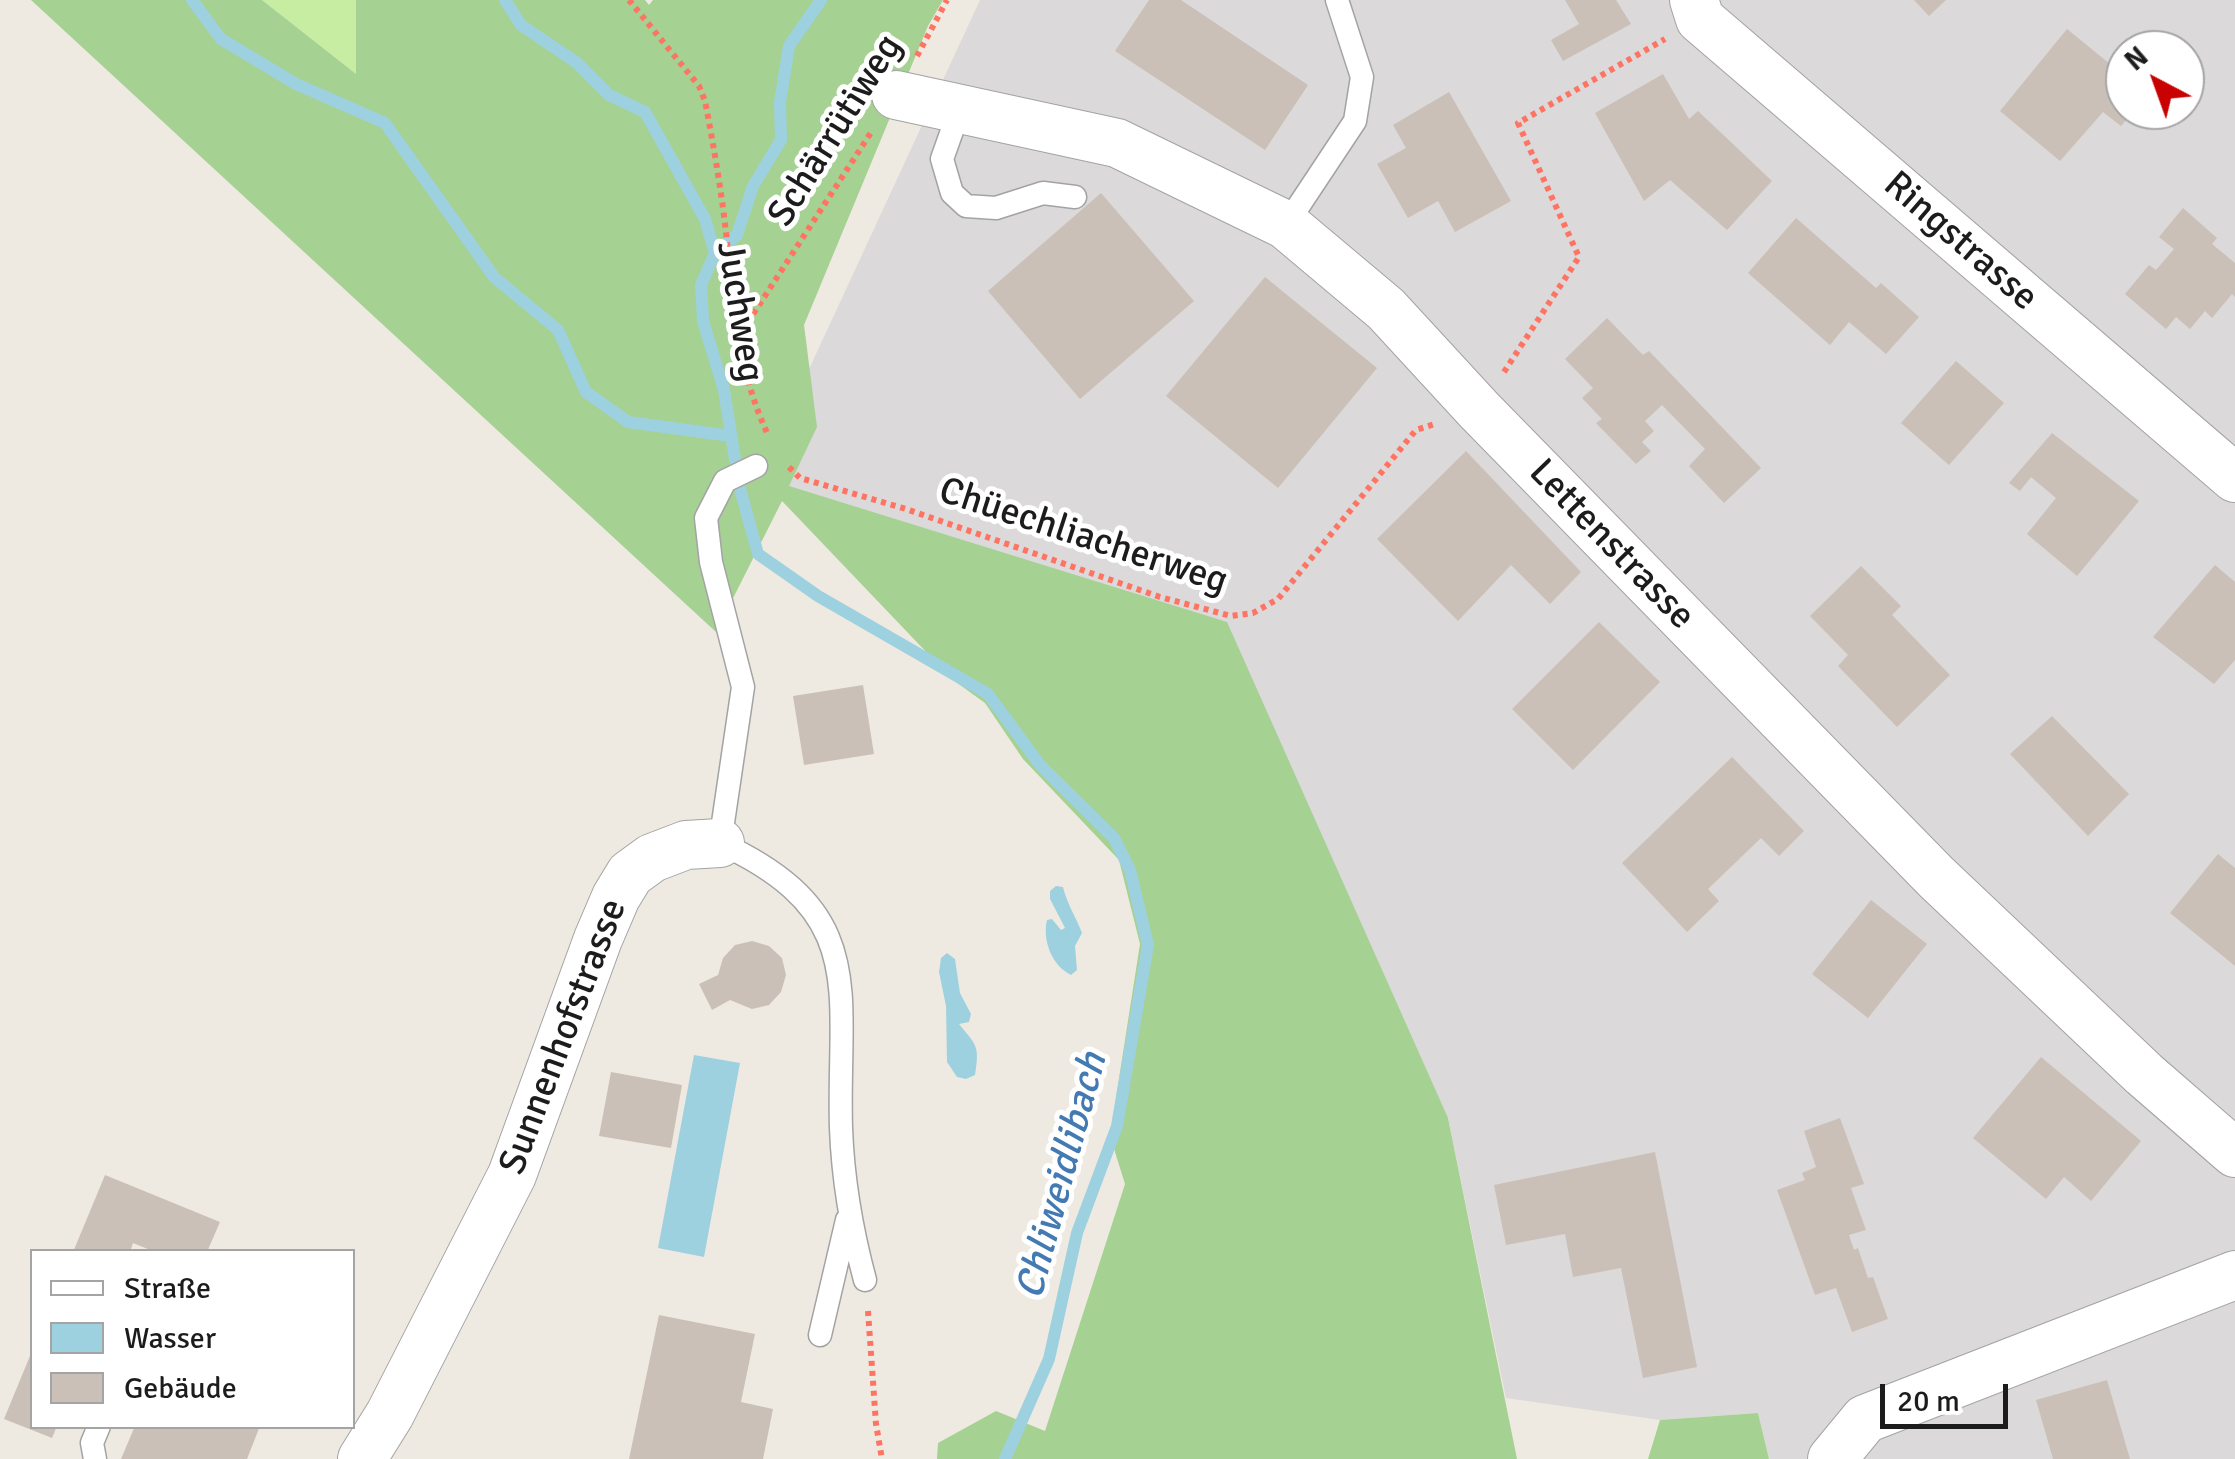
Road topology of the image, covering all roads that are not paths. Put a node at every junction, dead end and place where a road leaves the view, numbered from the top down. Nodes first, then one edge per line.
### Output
1 (1337, 0) edge
2 (1697, 10) edge
3 (896, 95) road end
4 (959, 111) junction
5 (1076, 197) dead end
6 (1286, 225) junction
7 (756, 466) road end
8 (2235, 478) edge
9 (720, 843) junction
10 (2235, 1153) edge
11 (848, 1217) junction
12 (2235, 1275) edge
13 (866, 1280) road end
14 (820, 1336) dead end
15 (98, 1429) edge
16 (95, 1459) edge
17 (362, 1459) edge
18 (1832, 1459) edge

1 - 6 lane
2 - 8 street, Ringstrasse
3 - 4 street, Lettenstrasse
4 - 5 lane
4 - 6 street, Lettenstrasse
6 - 10 street, Lettenstrasse
7 - 9 lane
9 - 11 lane
9 - 17 street, Sunnenhofstrasse
11 - 13 lane
11 - 14 lane
12 - 18 street
15 - 16 lane

